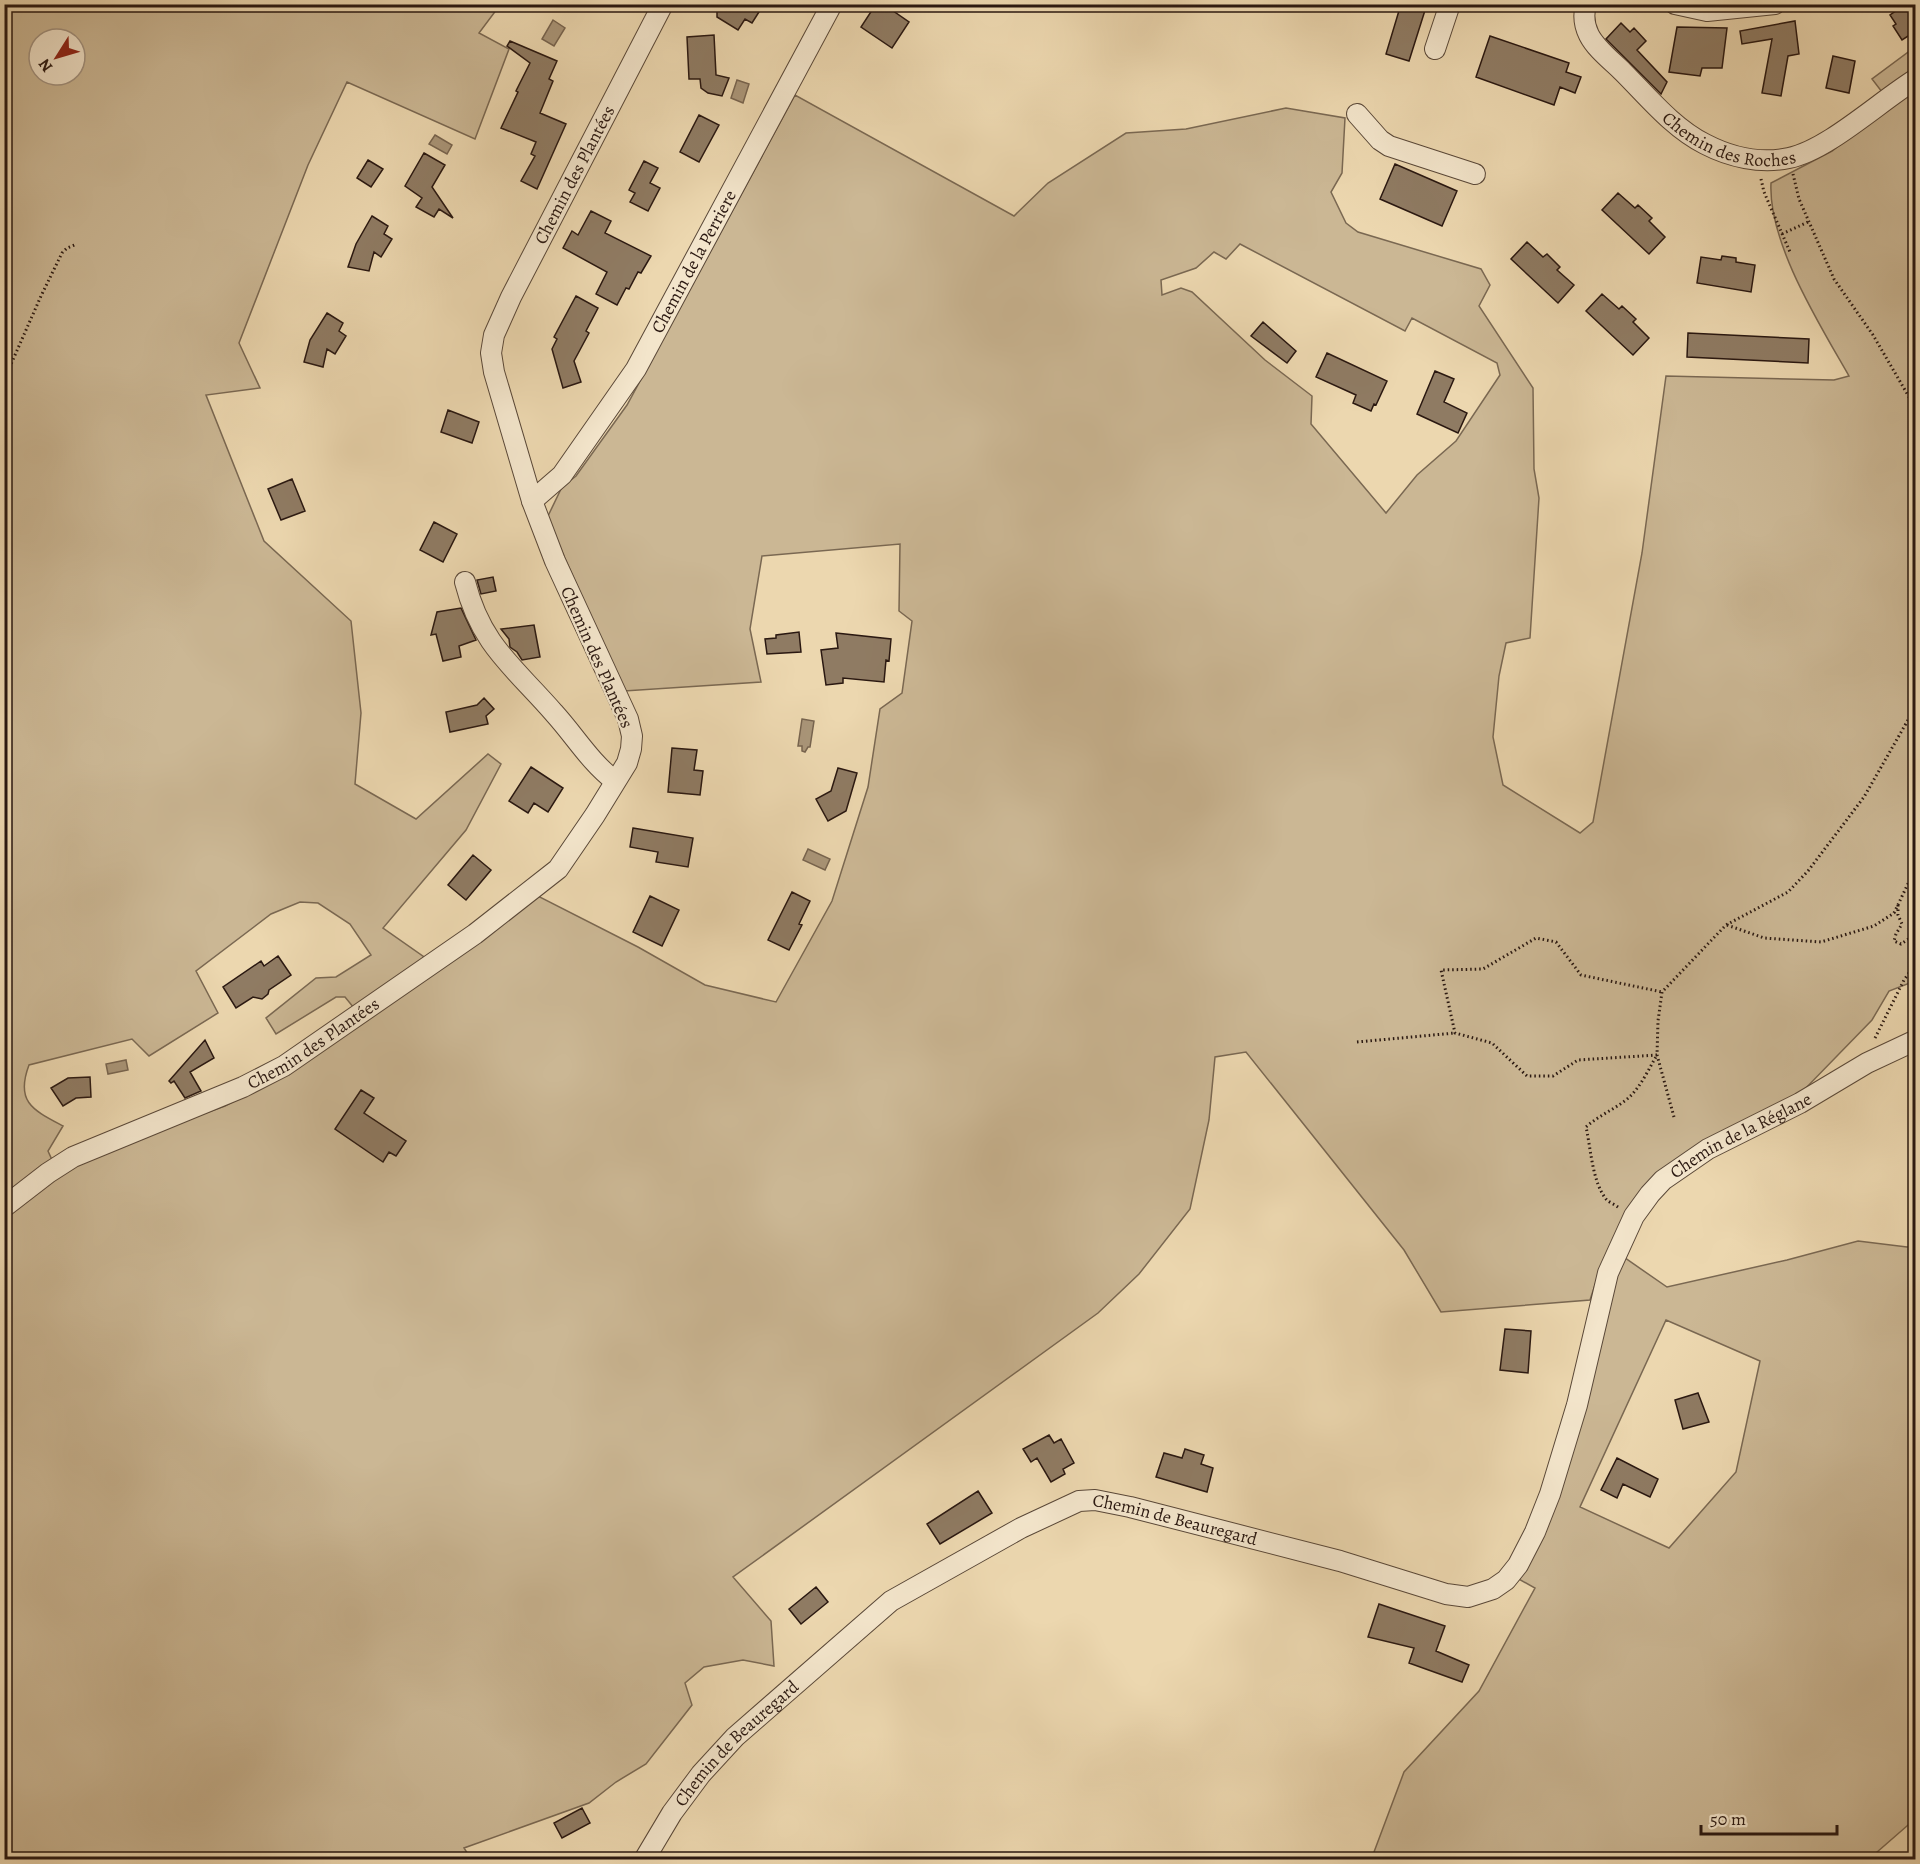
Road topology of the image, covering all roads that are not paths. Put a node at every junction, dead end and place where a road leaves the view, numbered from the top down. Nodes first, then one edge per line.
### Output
1 (663, 4) edge
2 (832, 4) edge
3 (1450, 4) edge
4 (1586, 4) edge
5 (1675, 4) edge
6 (1775, 4) edge
7 (1436, 49) dead end
8 (1916, 79) edge
9 (1357, 114) dead end
10 (1475, 174) dead end
11 (532, 501) junction
12 (465, 582) dead end
13 (615, 782) junction
14 (1916, 1040) edge
15 (4, 1207) edge
16 (1608, 1273) joint
17 (644, 1860) edge

1 - 11 street, Chemin des Plantées
2 - 11 street, Chemin de la Perriere
3 - 7 street
4 - 8 street, Chemin des Roches
5 - 6 street
9 - 10 street
11 - 13 street, Chemin des Plantées
12 - 13 street
13 - 15 street, Chemin des Plantées
14 - 16 street, Chemin de la Réglane
16 - 17 street, Chemin de Beauregard

